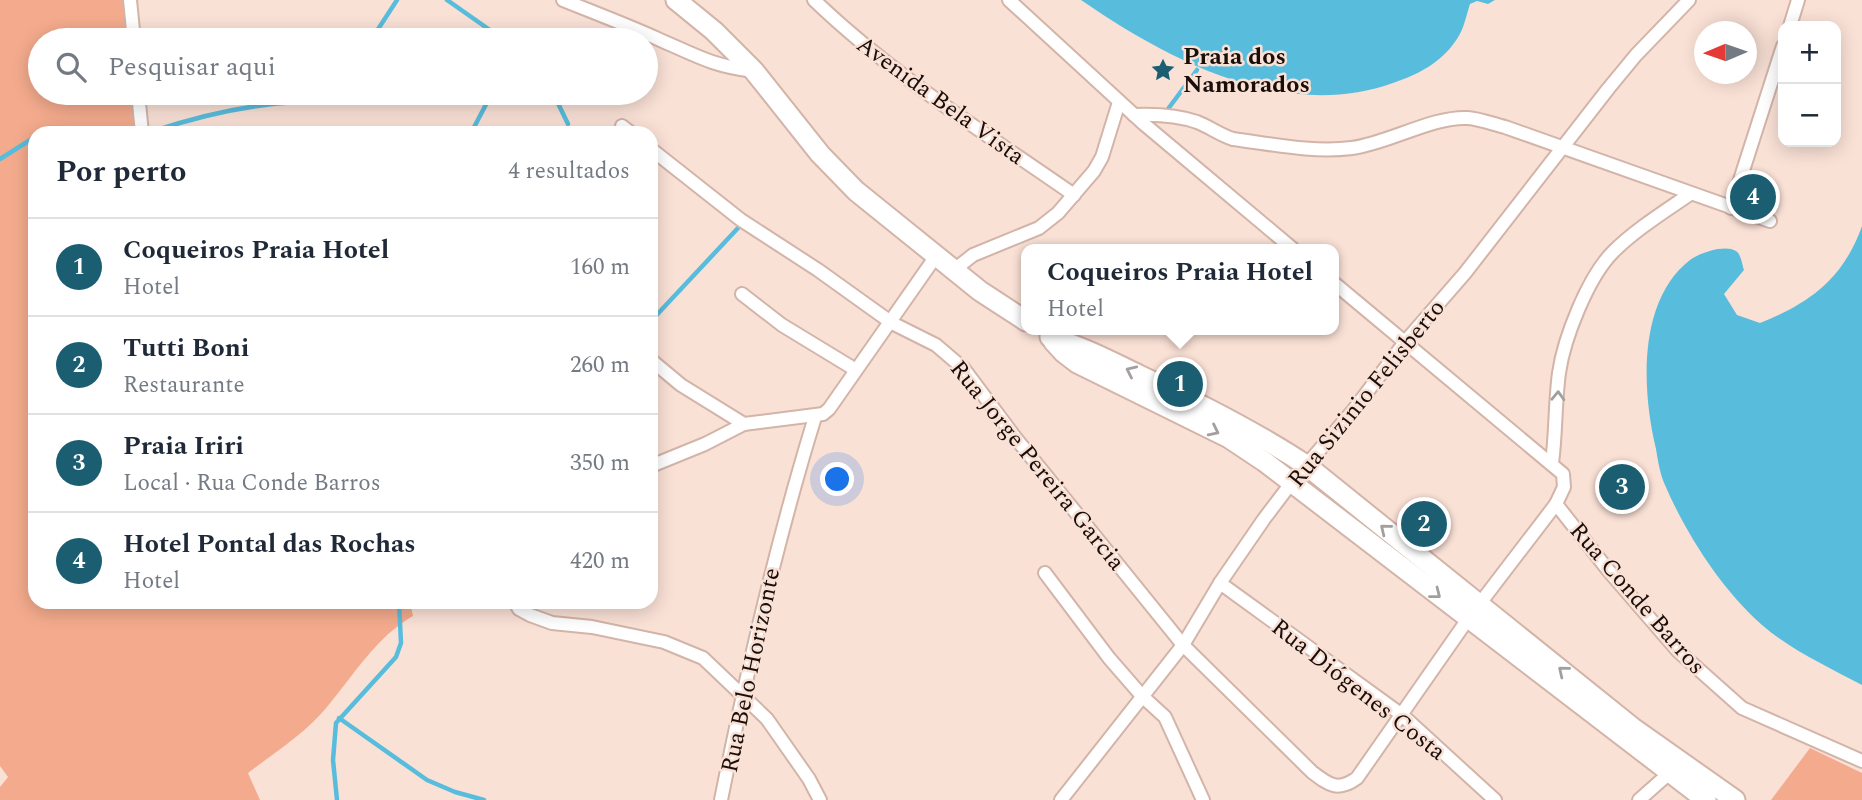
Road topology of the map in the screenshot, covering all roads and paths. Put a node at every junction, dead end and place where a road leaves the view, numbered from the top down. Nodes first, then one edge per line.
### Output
1 (130, 0) edge
2 (563, 0) edge
3 (676, 0) edge
4 (814, 0) edge
5 (1009, 0) edge
6 (1689, 0) edge
7 (1798, 0) edge
8 (1792, 21) edge
9 (133, 28) edge
10 (632, 28) edge
11 (658, 39) edge
12 (1778, 62) edge
13 (754, 71) junction
14 (1119, 102) junction
15 (139, 105) edge
16 (1134, 115) junction
17 (141, 126) edge
18 (1563, 147) junction
19 (658, 155) edge
20 (1690, 194) junction
21 (1074, 195) junction
22 (1731, 208) junction
23 (1770, 221) dead end
24 (1287, 244) edge
25 (936, 256) junction
26 (954, 270) junction
27 (1339, 287) edge
28 (741, 294) dead end
29 (1021, 317) edge
30 (892, 323) junction
31 (1046, 335) edge
32 (1049, 335) edge
33 (1405, 342) junction
34 (658, 366) edge
35 (856, 370) junction
36 (816, 417) junction
37 (744, 424) junction
38 (658, 463) edge
39 (1552, 463) junction
40 (1306, 466) junction
41 (1292, 482) junction
42 (1556, 504) junction
43 (1045, 573) dead end
44 (1220, 583) junction
45 (522, 609) edge
46 (1474, 612) junction
47 (1183, 645) junction
48 (742, 696) junction
49 (1142, 696) junction
50 (1402, 715) junction
51 (1862, 761) edge
52 (1676, 767) junction
53 (722, 800) edge
54 (820, 800) edge
55 (1061, 800) edge
56 (1203, 800) edge
57 (1495, 800) edge
58 (1639, 800) edge
59 (1706, 800) edge
60 (1735, 800) edge

1 - 9 street
2 - 10 street
3 - 13 street
4 - 21 street, Avenida Bela Vista
5 - 14 street
6 - 18 street, Rua Sizinio Felisberto
7 - 8 street
11 - 13 street
12 - 22 street
13 - 25 street
14 - 16 street
14 - 21 street
15 - 17 street
16 - 18 street
16 - 24 street
18 - 20 street
18 - 33 street, Rua Sizinio Felisberto
19 - 30 street, Rua Jorge Pereira Garcia
20 - 22 street
39 -> 20 street, Rua Conde Barros
21 - 26 street
22 - 23 street
25 - 26 street
25 - 30 street
26 - 29 street
27 - 33 street
28 - 35 street
30 - 35 street
30 - 47 street, Rua Jorge Pereira Garcia
31 -> 41 street
40 -> 32 street
33 - 39 street
33 - 40 street, Rua Sizinio Felisberto
34 - 37 street
35 - 36 street
36 - 37 street
36 - 48 street, Rua Belo Horizonte
37 - 38 street
39 - 42 street, Rua Conde Barros
40 - 41 street, Rua Sizinio Felisberto
46 -> 40 street
41 - 44 street, Rua Sizinio Felisberto
41 -> 46 street
42 - 46 street
42 - 51 street, Rua Conde Barros
43 - 49 street
44 - 47 street, Rua Sizinio Felisberto
44 - 50 street, Rua Diógenes Costa
45 - 48 street
46 - 50 street
46 - 52 street
47 - 49 street, Rua Sizinio Felisberto
47 - 50 street, Rua Jorge Pereira Garcia
48 - 53 street, Rua Belo Horizonte
48 - 54 street
49 - 55 street, Rua Sizinio Felisberto
49 - 56 street
50 - 57 street, Rua Diógenes Costa
52 - 58 street
52 - 59 street
52 - 60 street

